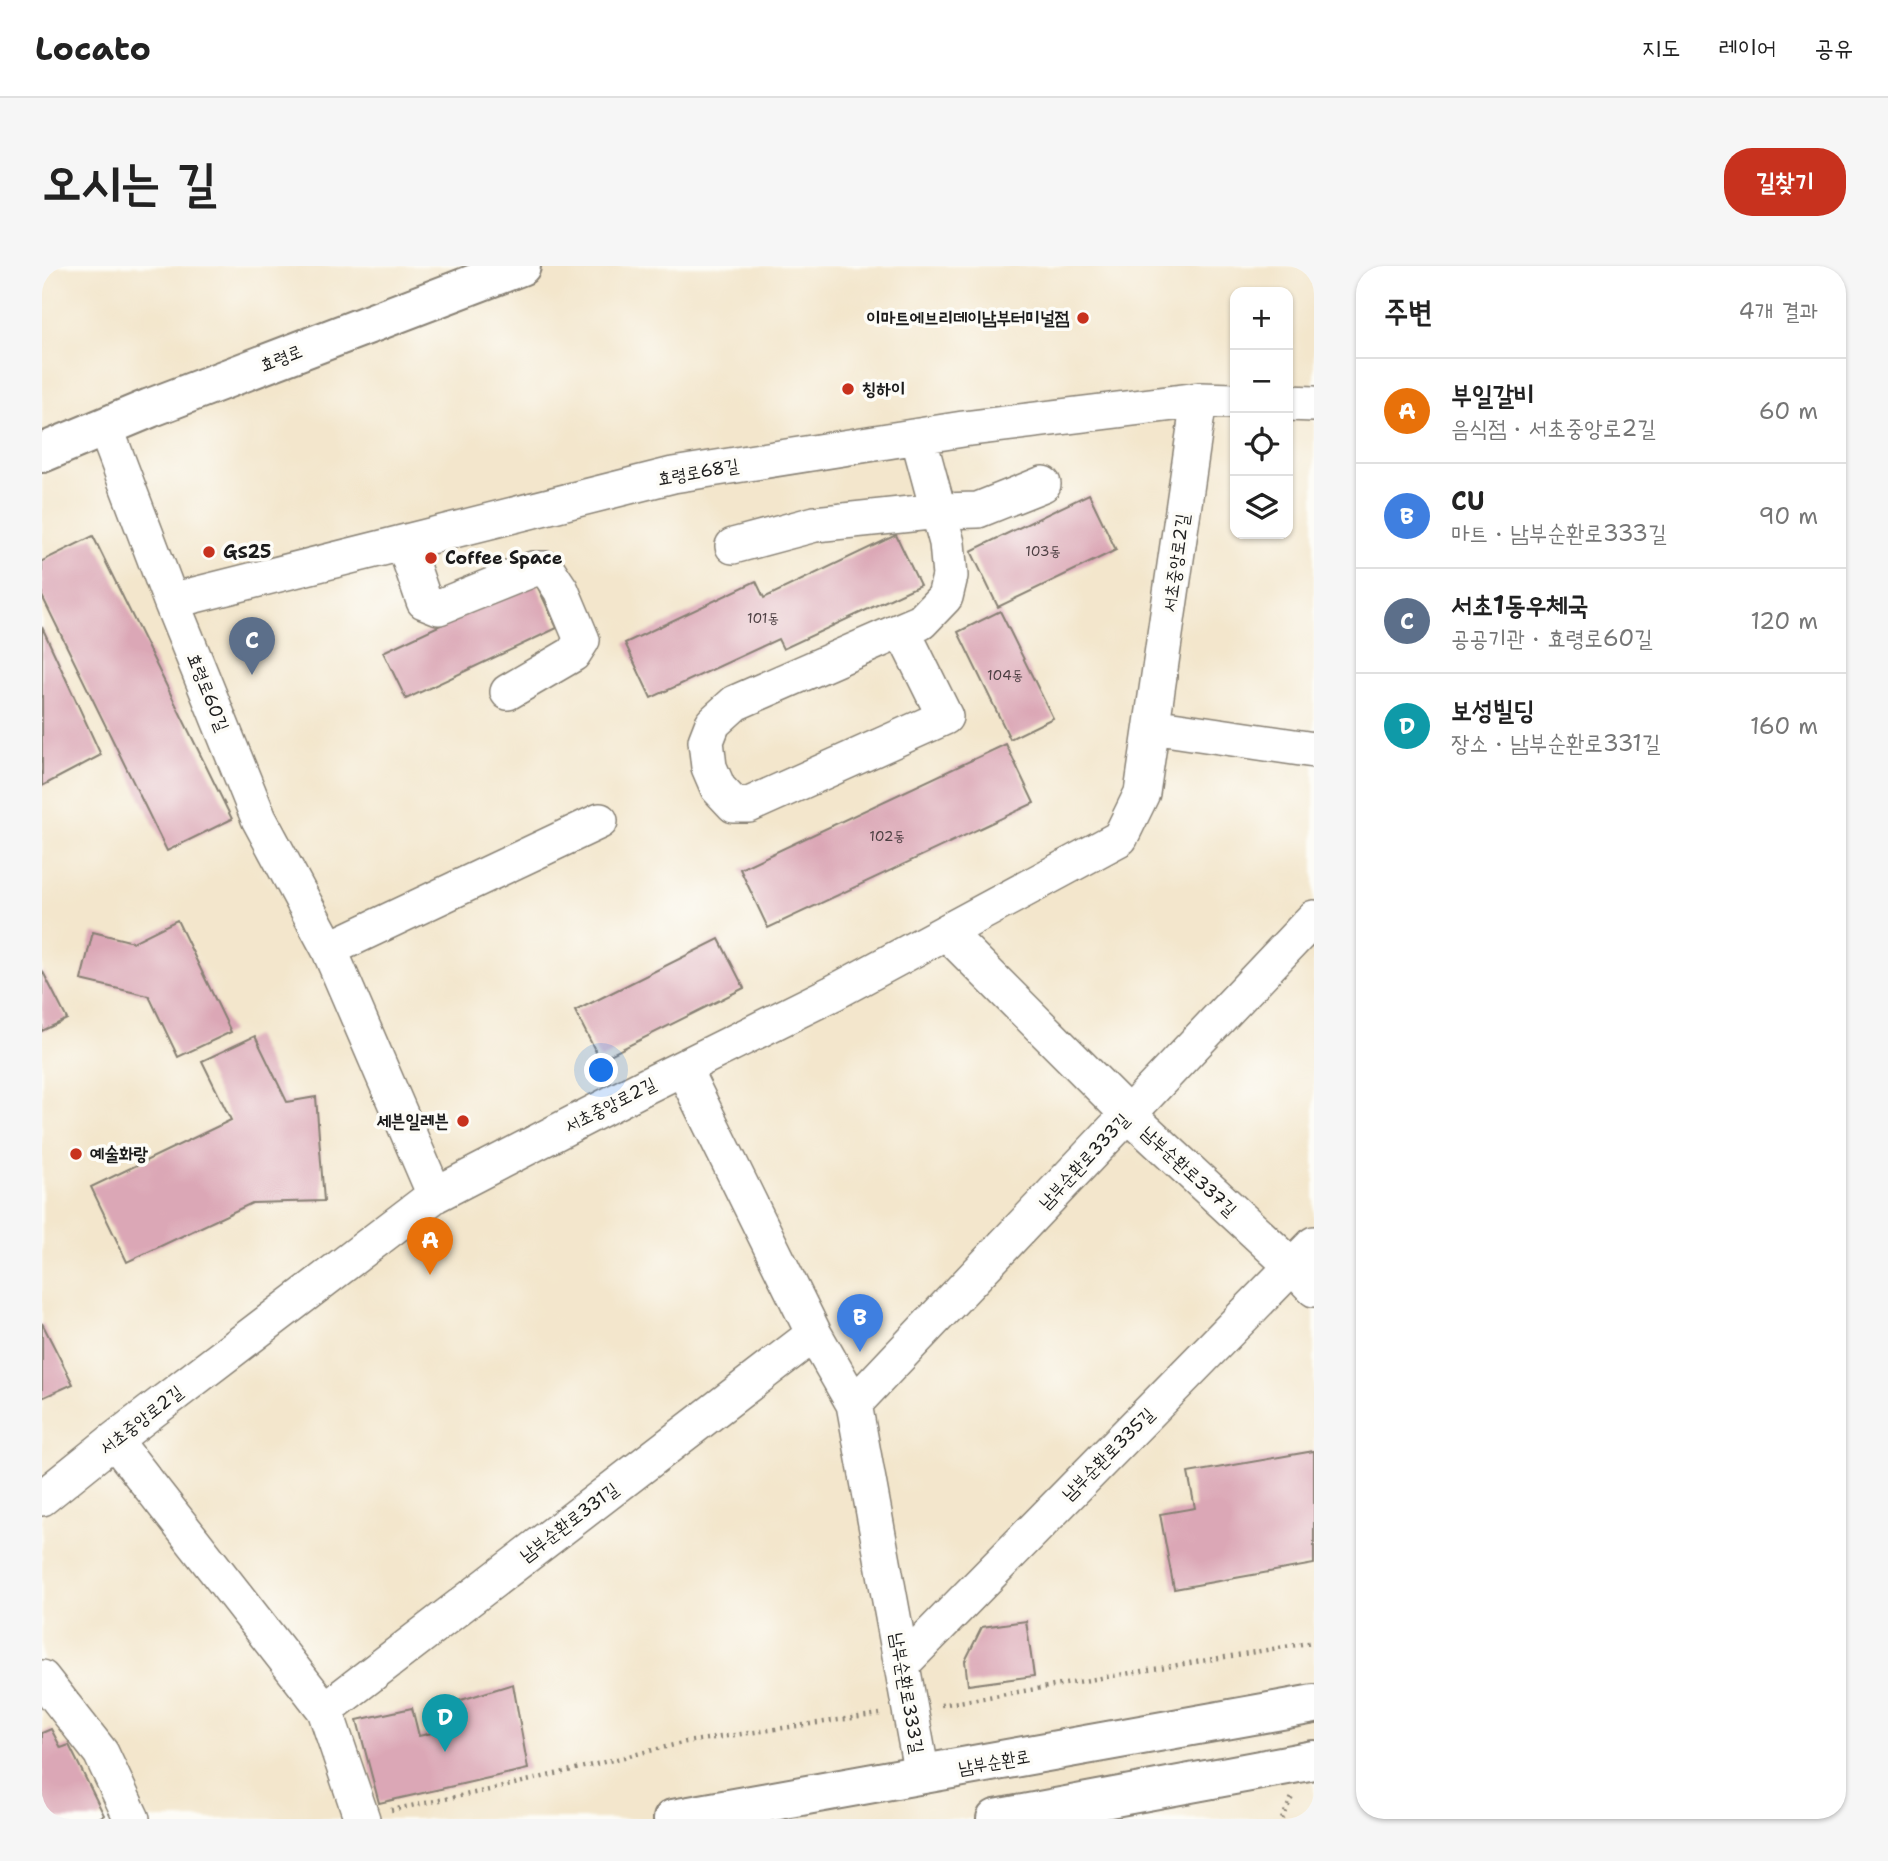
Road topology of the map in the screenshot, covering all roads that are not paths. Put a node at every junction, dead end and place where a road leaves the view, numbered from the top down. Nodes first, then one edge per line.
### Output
1 (521, 266) edge
2 (1199, 400) junction
3 (1230, 401) edge
4 (1293, 403) edge
5 (1314, 404) edge
6 (105, 427) junction
7 (918, 436) junction
8 (42, 453) edge
9 (1042, 484) dead end
10 (939, 511) junction
11 (404, 543) junction
12 (733, 546) dead end
13 (171, 601) junction
14 (902, 630) junction
15 (508, 692) dead end
16 (1152, 726) junction
17 (1314, 750) edge
18 (600, 821) dead end
19 (1314, 918) edge
20 (946, 932) junction
21 (329, 949) junction
22 (683, 1068) junction
23 (1128, 1114) junction
24 (435, 1195) junction
25 (1307, 1267) edge
26 (814, 1335) junction
27 (854, 1404) junction
28 (114, 1440) junction
29 (42, 1498) edge
30 (902, 1664) junction
31 (42, 1678) edge
32 (1314, 1704) edge
33 (325, 1710) junction
34 (1314, 1760) edge
35 (922, 1775) junction
36 (362, 1818) edge
37 (132, 1819) edge
38 (673, 1819) edge
39 (996, 1819) edge

1 - 6 main road, 효령로
2 - 3 street, 효령로68길
2 - 7 street, 효령로68길
2 - 16 street, 서초중앙로2길
4 - 5 street
6 - 8 main road, 효령로
6 - 13 street, 효령로60길
7 - 10 street
7 - 11 street, 효령로68길
9 - 10 street
10 - 12 street
10 - 14 street
11 - 13 street, 효령로68길
11 - 15 street
13 - 21 street, 효령로60길
14 - 14 street
16 - 17 street
16 - 20 street, 서초중앙로2길
18 - 21 street
19 - 23 street, 남부순환로333길
20 - 22 street, 서초중앙로2길
20 - 23 street, 남부순환로337길
21 - 24 street, 효령로60길
22 - 24 street, 서초중앙로2길
22 - 26 street, 남부순환로333길
23 - 25 street, 남부순환로337길
23 - 27 street, 남부순환로333길
24 - 28 street, 서초중앙로2길
25 - 30 street, 남부순환로335길
26 - 27 street, 남부순환로333길
26 - 33 street, 남부순환로331길
27 - 30 street, 남부순환로333길
28 - 29 street, 서초중앙로2길
28 - 33 street
30 - 35 street, 남부순환로333길
31 - 37 street
32 - 35 main road, 남부순환로
33 - 36 street
34 - 39 main road
35 - 38 main road, 남부순환로

